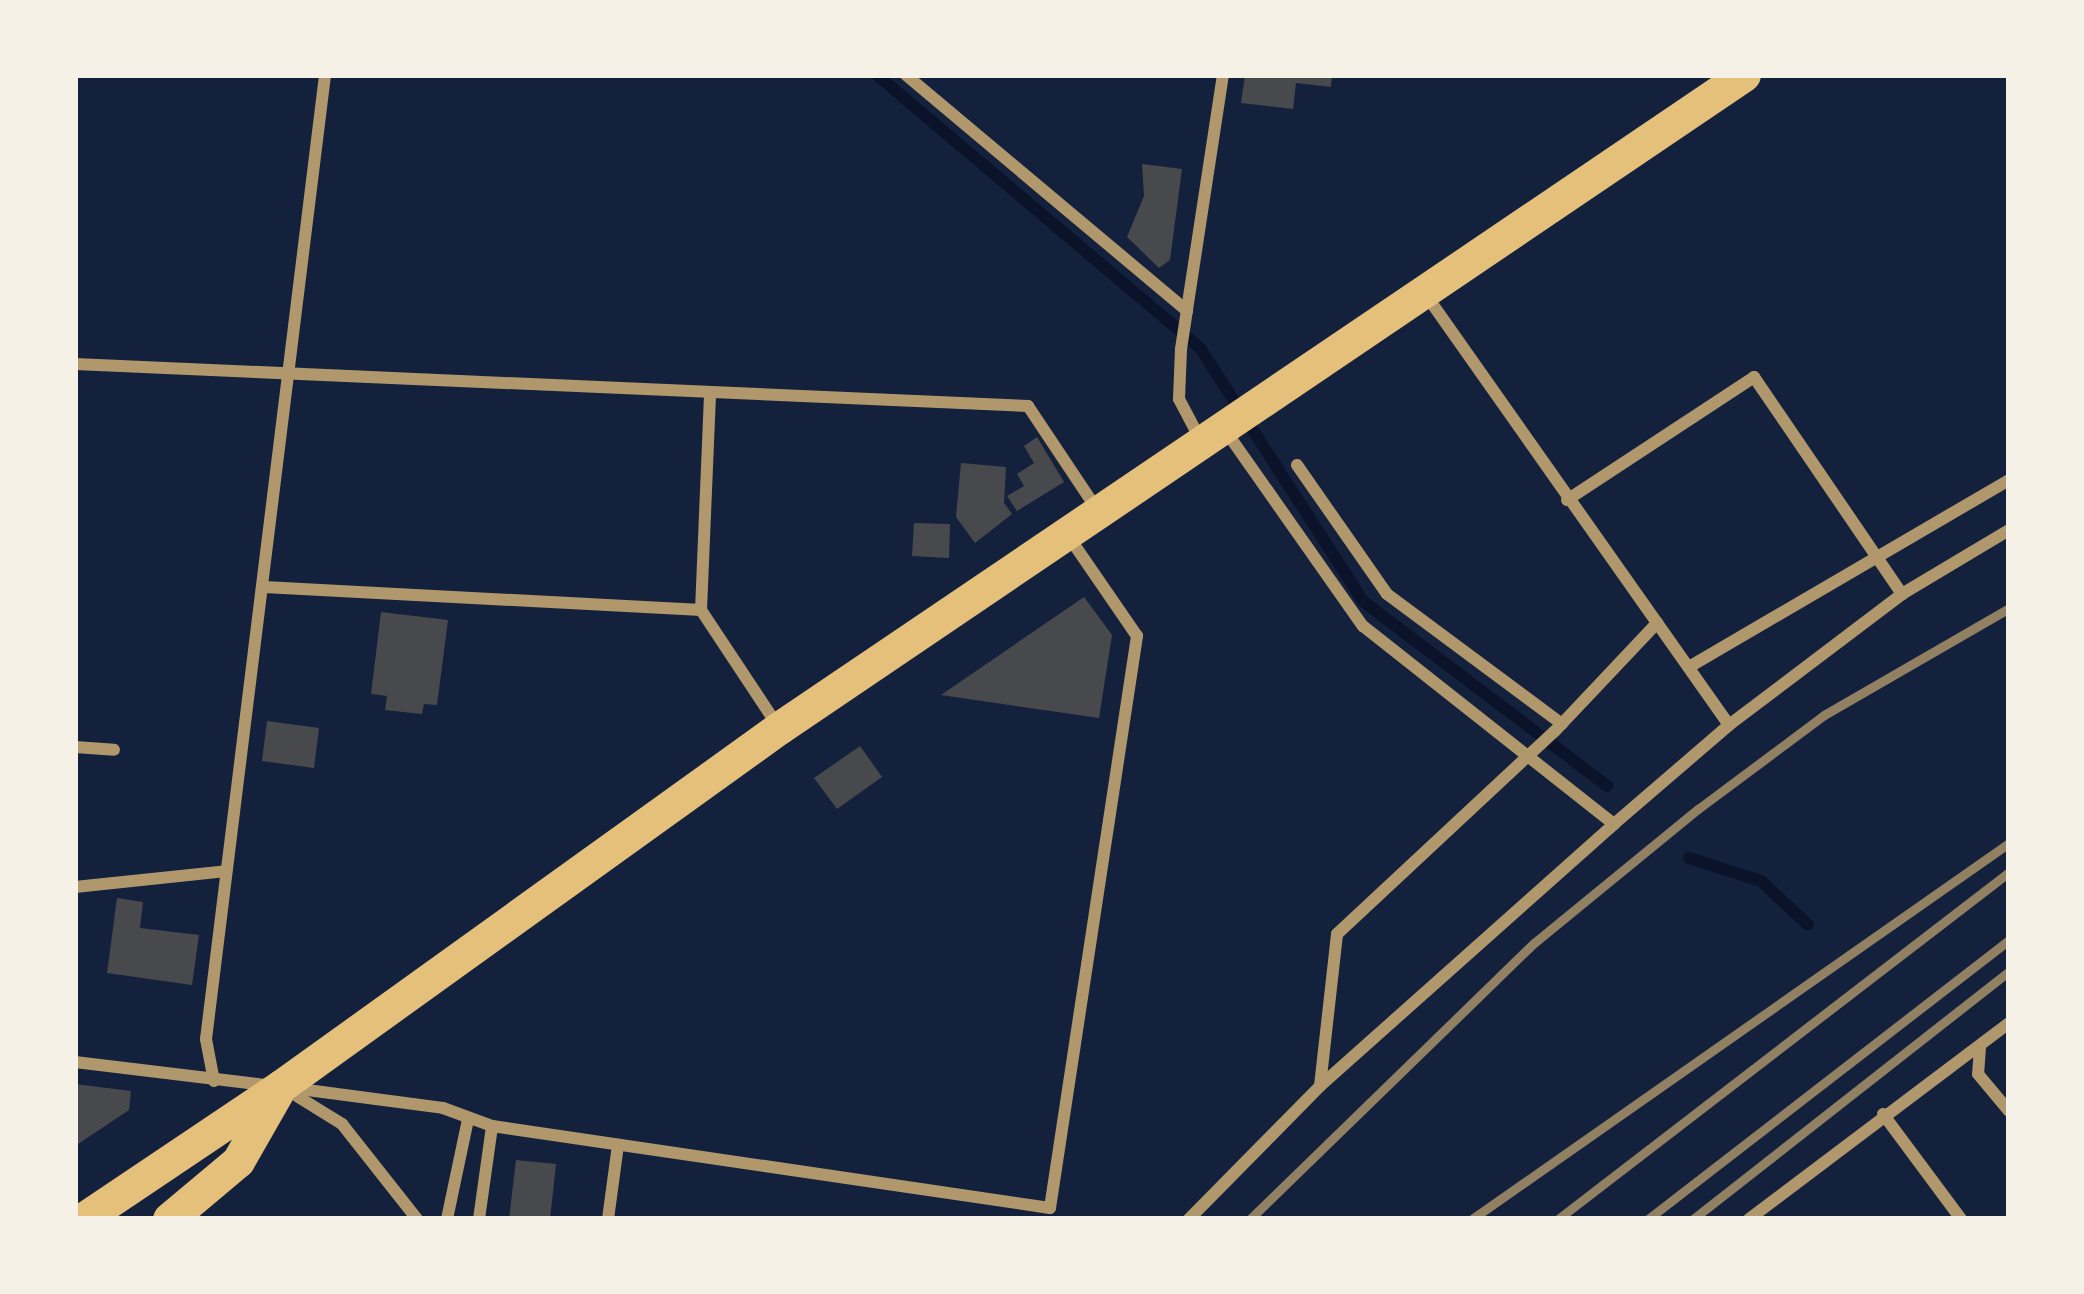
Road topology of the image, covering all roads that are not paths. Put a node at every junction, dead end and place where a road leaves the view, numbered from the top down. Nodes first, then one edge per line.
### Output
1 (325, 75) edge
2 (906, 75) edge
3 (1223, 75) edge
4 (1722, 81) edge
5 (1426, 295) junction
6 (1186, 315) junction
7 (75, 364) edge
8 (291, 374) junction
9 (710, 392) junction
10 (1230, 426) junction
11 (1297, 465) dead end
12 (2009, 480) edge
13 (1567, 500) junction
14 (1100, 514) junction
15 (2009, 530) edge
16 (1069, 536) junction
17 (1877, 556) junction
18 (264, 587) junction
19 (1902, 594) junction
20 (701, 610) junction
21 (1657, 622) junction
22 (1689, 667) junction
23 (1729, 725) junction
24 (779, 728) junction
25 (1558, 728) junction
26 (75, 747) edge
27 (114, 750) dead end
28 (1536, 750) junction
29 (1615, 824) junction
30 (226, 871) junction
31 (75, 887) edge
32 (2009, 1023) edge
33 (1980, 1046) junction
34 (75, 1062) edge
35 (214, 1081) junction
36 (281, 1086) junction
37 (1320, 1086) junction
38 (2009, 1111) edge
39 (1882, 1114) junction
40 (468, 1120) junction
41 (492, 1126) junction
42 (618, 1144) junction
43 (1050, 1208) junction
44 (83, 1219) edge
45 (169, 1219) edge
46 (417, 1219) edge
47 (447, 1219) edge
48 (479, 1219) edge
49 (608, 1219) edge
50 (1063, 1219) edge
51 (1189, 1219) edge
52 (1749, 1219) edge
53 (1961, 1219) edge

1 - 8 street
2 - 6 street
3 - 6 street
4 - 5 highway
5 - 10 highway
5 - 13 street
6 - 10 street
7 - 8 street
8 - 9 street
8 - 18 street
9 - 14 street
9 - 20 street
10 - 14 highway
10 - 28 street
11 - 25 street
12 - 17 street
13 - 17 street
13 - 21 street
14 - 16 highway
15 - 19 street
16 - 24 highway
16 - 43 street
17 - 19 street
17 - 22 street
18 - 20 street
18 - 30 street
19 - 23 street
20 - 24 street
21 - 22 street
21 - 25 street
22 - 23 street
23 - 29 street
24 - 36 highway
25 - 28 street
26 - 27 street
28 - 29 street
28 - 37 street
29 - 37 street
30 - 31 street
30 - 35 street
32 - 33 street
33 - 38 street
33 - 39 street
34 - 35 street
35 - 36 street
36 - 40 street
36 - 44 highway
36 - 45 highway
36 - 46 street
37 - 51 street
39 - 52 street
39 - 53 street
40 - 41 street
40 - 47 street
41 - 42 street
41 - 48 street
42 - 43 street
42 - 49 street
43 - 50 street

